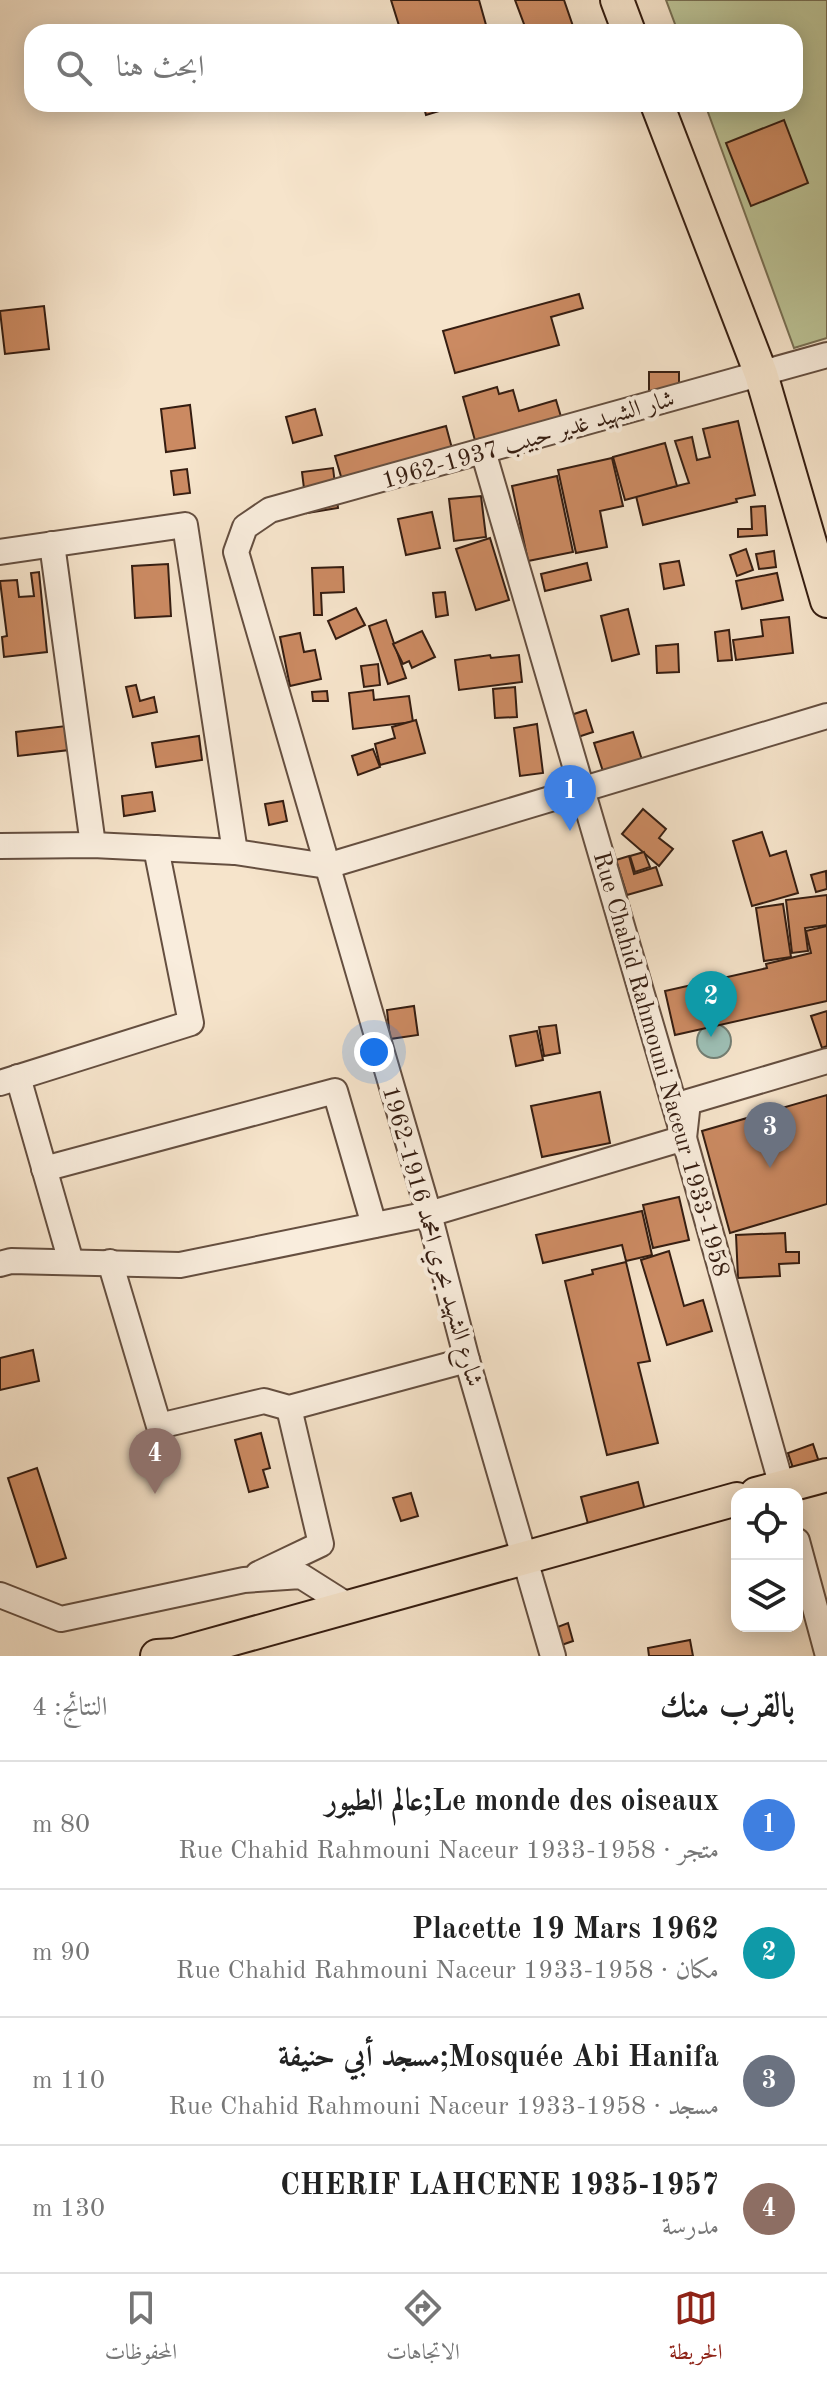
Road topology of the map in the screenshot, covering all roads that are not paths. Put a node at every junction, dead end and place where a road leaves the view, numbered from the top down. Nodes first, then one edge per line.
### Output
1 (617, 0) edge
2 (626, 24) edge
3 (660, 112) edge
4 (827, 355) edge
5 (761, 374) junction
6 (483, 451) junction
7 (241, 540) joint
8 (52, 544) junction
9 (0, 552) edge
10 (827, 601) edge
11 (827, 716) edge
12 (582, 789) junction
13 (93, 845) junction
14 (0, 846) edge
15 (156, 848) junction
16 (235, 852) junction
17 (327, 866) junction
18 (827, 1061) edge
19 (9, 1080) edge
20 (684, 1138) junction
21 (44, 1169) junction
22 (429, 1214) junction
23 (374, 1225) junction
24 (71, 1262) junction
25 (110, 1262) junction
26 (0, 1264) edge
27 (467, 1360) junction
28 (289, 1408) junction
29 (827, 1475) edge
30 (773, 1488) edge
31 (786, 1488) edge
32 (731, 1501) edge
33 (525, 1559) junction
34 (802, 1560) edge
35 (244, 1580) junction
36 (0, 1595) edge
37 (350, 1607) junction
38 (827, 1652) edge
39 (157, 1656) edge
40 (553, 1656) edge

1 - 2 main road
3 - 5 main road
4 - 5 street, شار الشهيد غدير حبيب 1937-1962
5 - 6 street, شار الشهيد غدير حبيب 1937-1962
5 - 10 main road
6 - 7 street, شار الشهيد غدير حبيب 1937-1962
6 - 12 street, Rue Chahid Rahmouni Naceur 1933-1958
7 - 17 street, شارع الشهيد بحري امحمد 1916-1962
8 - 9 street
8 - 13 street
8 - 16 street
11 - 12 street
12 - 17 street
12 - 20 street, Rue Chahid Rahmouni Naceur 1933-1958
13 - 14 street
13 - 15 street
15 - 16 street
15 - 19 street
16 - 17 street
17 - 22 street, شارع الشهيد بحري امحمد 1916-1962
18 - 20 street
19 - 21 street
20 - 22 street
20 - 30 street, Rue Chahid Rahmouni Naceur 1933-1958
21 - 23 street
21 - 24 street
22 - 23 street
22 - 27 street, شارع الشهيد بحري امحمد 1916-1962
23 - 25 street
24 - 25 street
24 - 26 street
25 - 28 street
27 - 28 street
27 - 33 street, شارع الشهيد بحري امحمد 1916-1962
28 - 35 street
29 - 31 main road
32 - 33 main road
33 - 37 main road
33 - 40 street, شارع الشهيد بحري امحمد 1916-1962
34 - 38 street
35 - 36 street
35 - 37 street
37 - 39 main road

